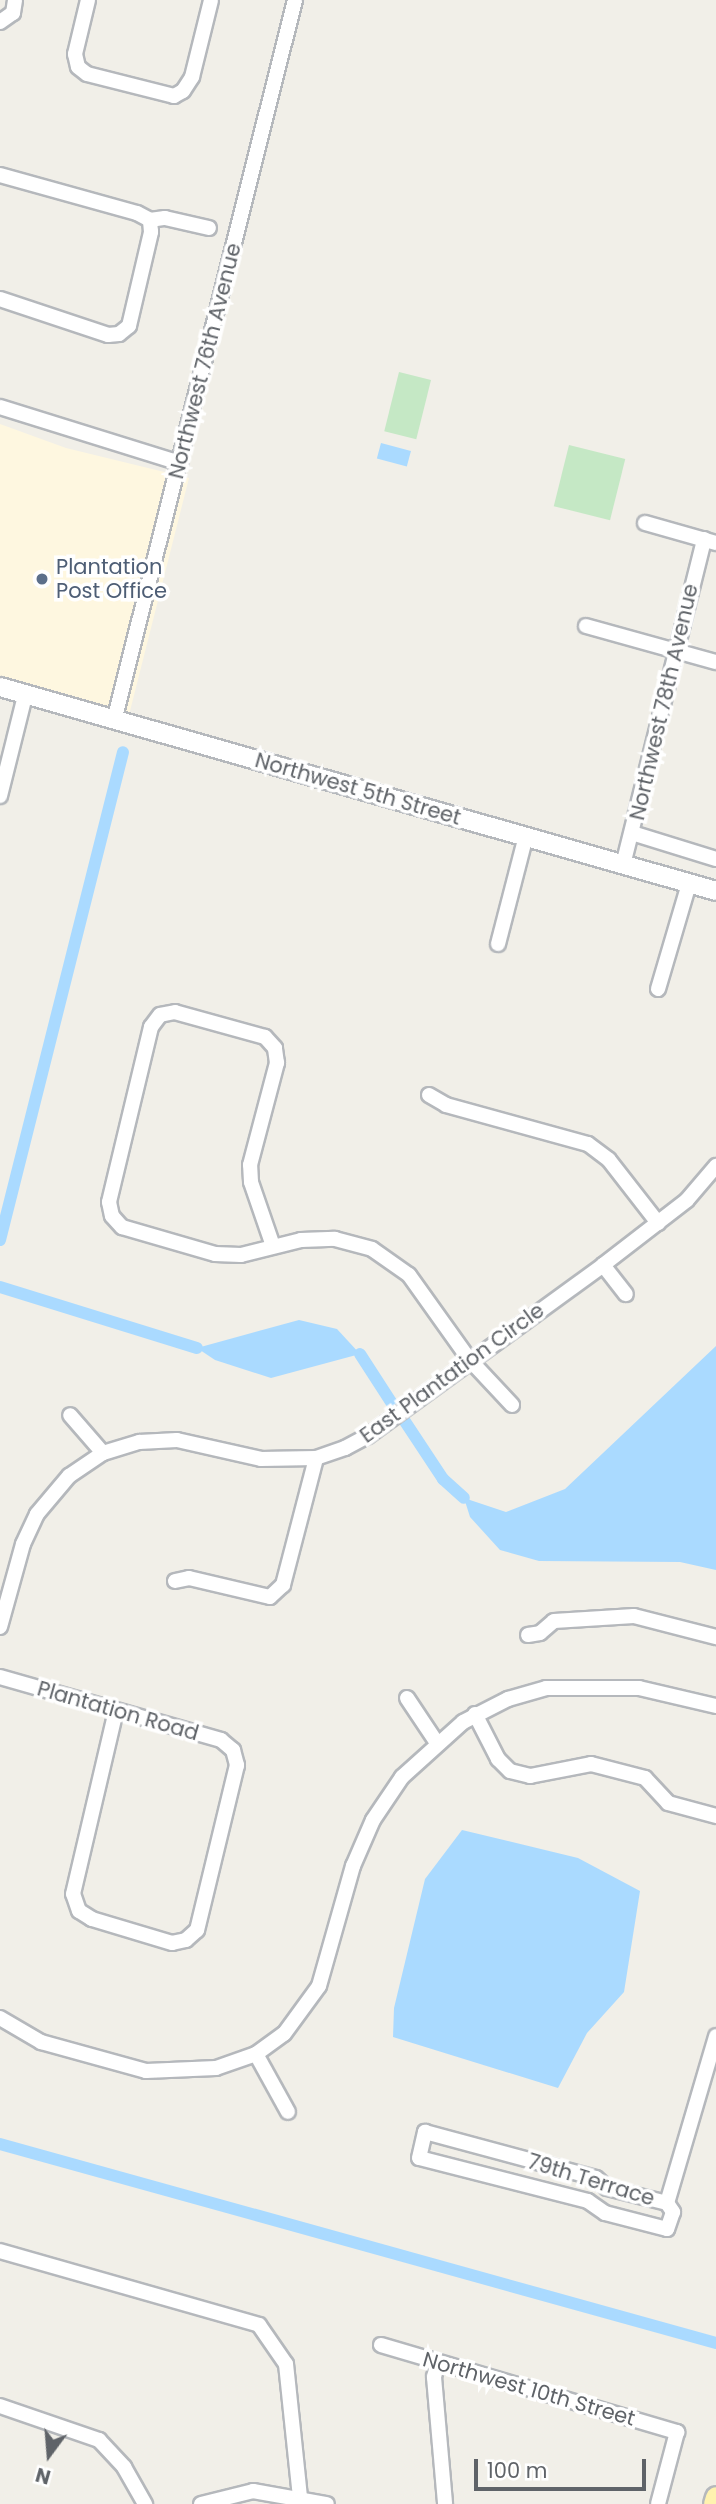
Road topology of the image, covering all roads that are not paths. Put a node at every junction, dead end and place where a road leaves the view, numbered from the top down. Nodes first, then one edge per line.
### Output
1 (15, 0) edge
2 (88, 0) edge
3 (211, 0) edge
4 (295, 0) edge
5 (0, 22) edge
6 (0, 175) edge
7 (150, 220) junction
8 (209, 228) dead end
9 (0, 299) edge
10 (0, 407) edge
11 (180, 463) junction
12 (645, 523) dead end
13 (710, 541) edge
14 (586, 626) dead end
15 (674, 650) junction
16 (716, 662) edge
17 (0, 687) edge
18 (25, 696) junction
19 (114, 722) junction
20 (0, 796) edge
21 (632, 834) junction
22 (526, 836) junction
23 (716, 859) edge
24 (622, 865) junction
25 (689, 884) junction
26 (716, 891) edge
27 (498, 944) dead end
28 (658, 989) dead end
29 (429, 1096) dead end
30 (716, 1166) edge
31 (657, 1223) junction
32 (273, 1246) junction
33 (603, 1265) junction
34 (626, 1294) dead end
35 (469, 1359) junction
36 (512, 1405) dead end
37 (70, 1415) dead end
38 (103, 1454) junction
39 (316, 1458) junction
40 (175, 1581) dead end
41 (0, 1627) edge
42 (528, 1635) dead end
43 (716, 1637) edge
44 (0, 1677) edge
45 (407, 1698) dead end
46 (716, 1706) edge
47 (116, 1711) junction
48 (475, 1714) junction
49 (437, 1743) junction
50 (716, 1816) edge
51 (0, 2018) edge
52 (714, 2052) edge
53 (256, 2054) junction
54 (288, 2112) dead end
55 (667, 2203) junction
56 (0, 2251) edge
57 (381, 2345) dead end
58 (438, 2362) junction
59 (0, 2406) edge
60 (716, 2497) edge
61 (300, 2498) junction
62 (145, 2504) edge
63 (201, 2504) edge
64 (327, 2504) edge
65 (446, 2504) edge
66 (658, 2504) edge
67 (714, 2504) edge

1 - 5 street
2 - 3 street
4 - 11 street, Northwest 76th Avenue
6 - 7 street
7 - 8 street
7 - 9 street
10 - 11 street
11 - 19 street, Northwest 76th Avenue
12 - 13 street
13 - 15 street, Northwest 78th Avenue
14 - 15 street
15 - 16 street
15 - 21 street, Northwest 78th Avenue
17 - 18 street, Northwest 5th Street
18 - 19 street, Northwest 5th Street
18 - 20 street
19 - 22 street, Northwest 5th Street
21 - 23 street
21 - 24 street, Northwest 78th Avenue
22 - 24 street, Northwest 5th Street
22 - 27 street
24 - 25 street, Northwest 5th Street
25 - 26 street, Northwest 5th Street
25 - 28 street
29 - 31 street
30 - 31 street, East Plantation Circle
31 - 33 street, East Plantation Circle
32 - 32 street
32 - 35 street
33 - 34 street
33 - 35 street, East Plantation Circle
35 - 36 street
35 - 39 street, East Plantation Circle
37 - 38 street
38 - 39 street, East Plantation Circle
38 - 41 street, East Plantation Circle
39 - 40 street
42 - 43 street
44 - 47 street, Plantation Road
45 - 49 street
46 - 48 street
47 - 47 street, Plantation Road
48 - 49 street
48 - 50 street
49 - 53 street
51 - 53 street
52 - 55 street
53 - 54 street
55 - 55 street, 79th Terrace
56 - 61 street
57 - 58 street, Northwest 10th Street
58 - 65 street
58 - 66 street, Northwest 10th Street
59 - 62 street
60 - 67 main road
61 - 63 street
61 - 64 street

